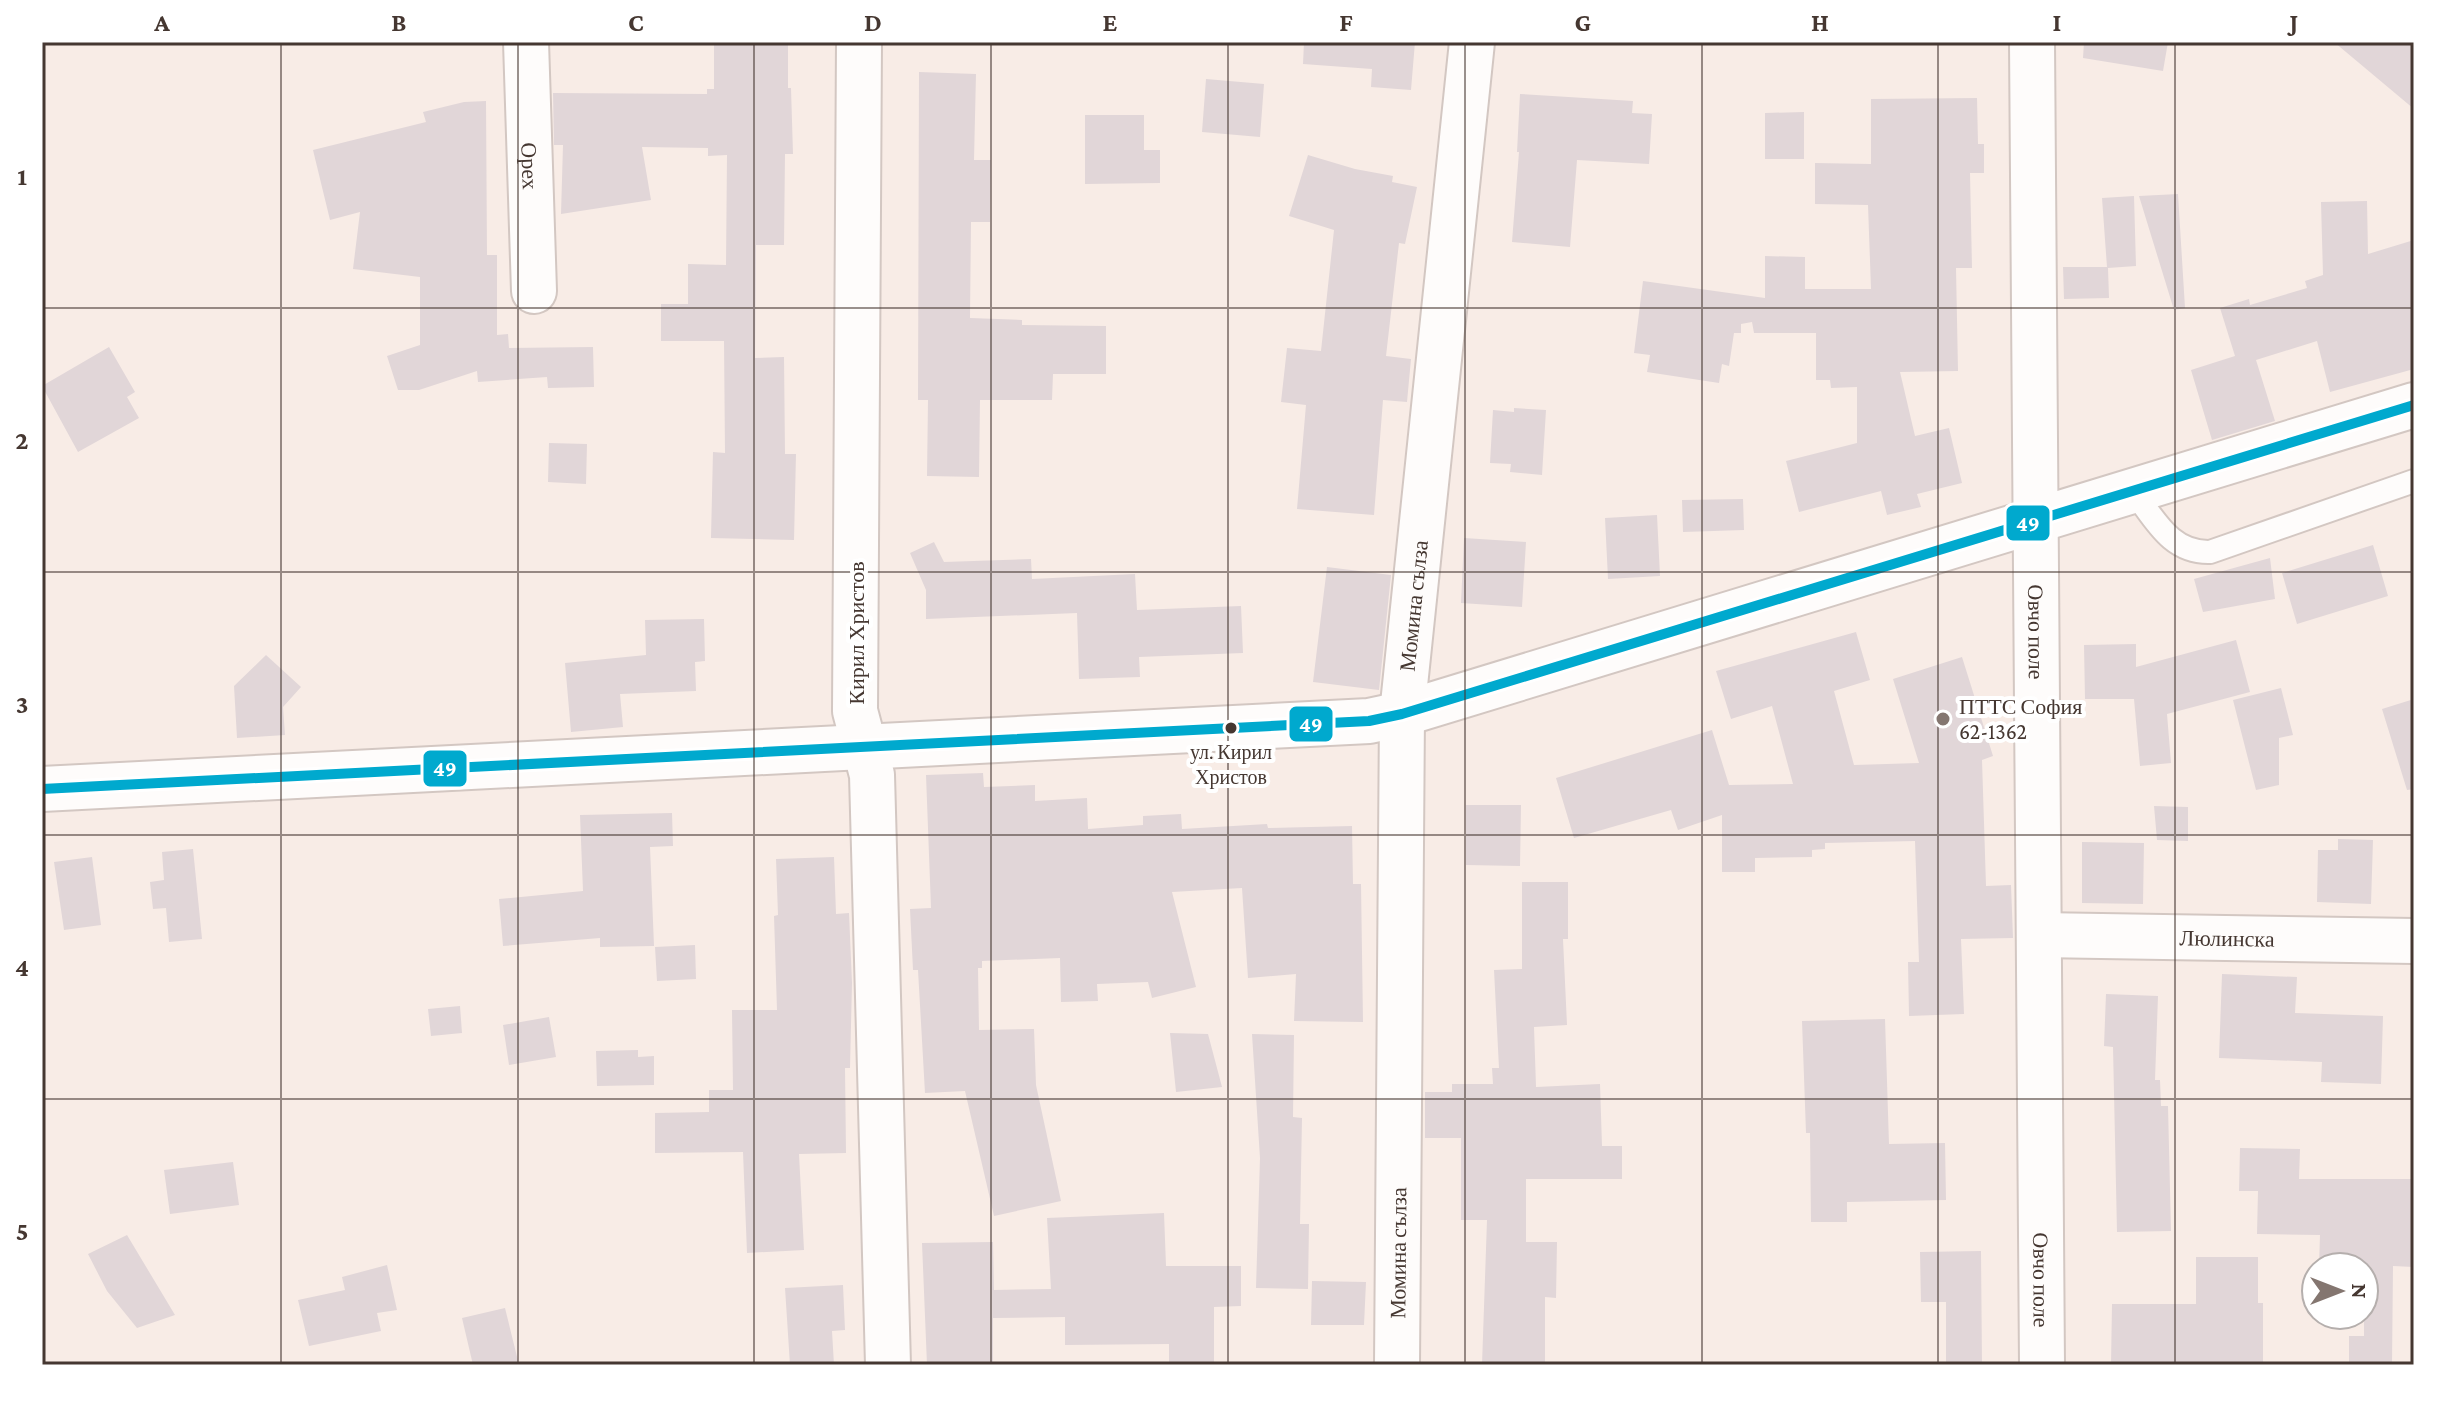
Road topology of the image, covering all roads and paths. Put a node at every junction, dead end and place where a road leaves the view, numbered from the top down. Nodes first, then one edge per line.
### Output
1 (526, 42) edge
2 (859, 42) edge
3 (1472, 42) edge
4 (2032, 42) edge
5 (534, 291) dead end
6 (2414, 405) edge
7 (2414, 481) edge
8 (2133, 491) junction
9 (2037, 521) junction
10 (1402, 714) junction
11 (864, 746) junction
12 (42, 789) edge
13 (2039, 935) junction
14 (2414, 941) edge
15 (888, 1365) edge
16 (1397, 1365) edge
17 (2042, 1365) edge

1 - 5 street, Орех
2 - 11 street, Кирил Христов
3 - 10 street, Момина сълза
4 - 9 street, Овчо поле
6 - 8 street
7 - 8 lane
8 - 9 street
9 - 10 street
9 - 13 street, Овчо поле
10 - 11 street
10 - 16 street, Момина сълза
11 - 12 street
11 - 15 street, Кирил Христов
13 - 14 street, Люлинска
13 - 17 street, Овчо поле

